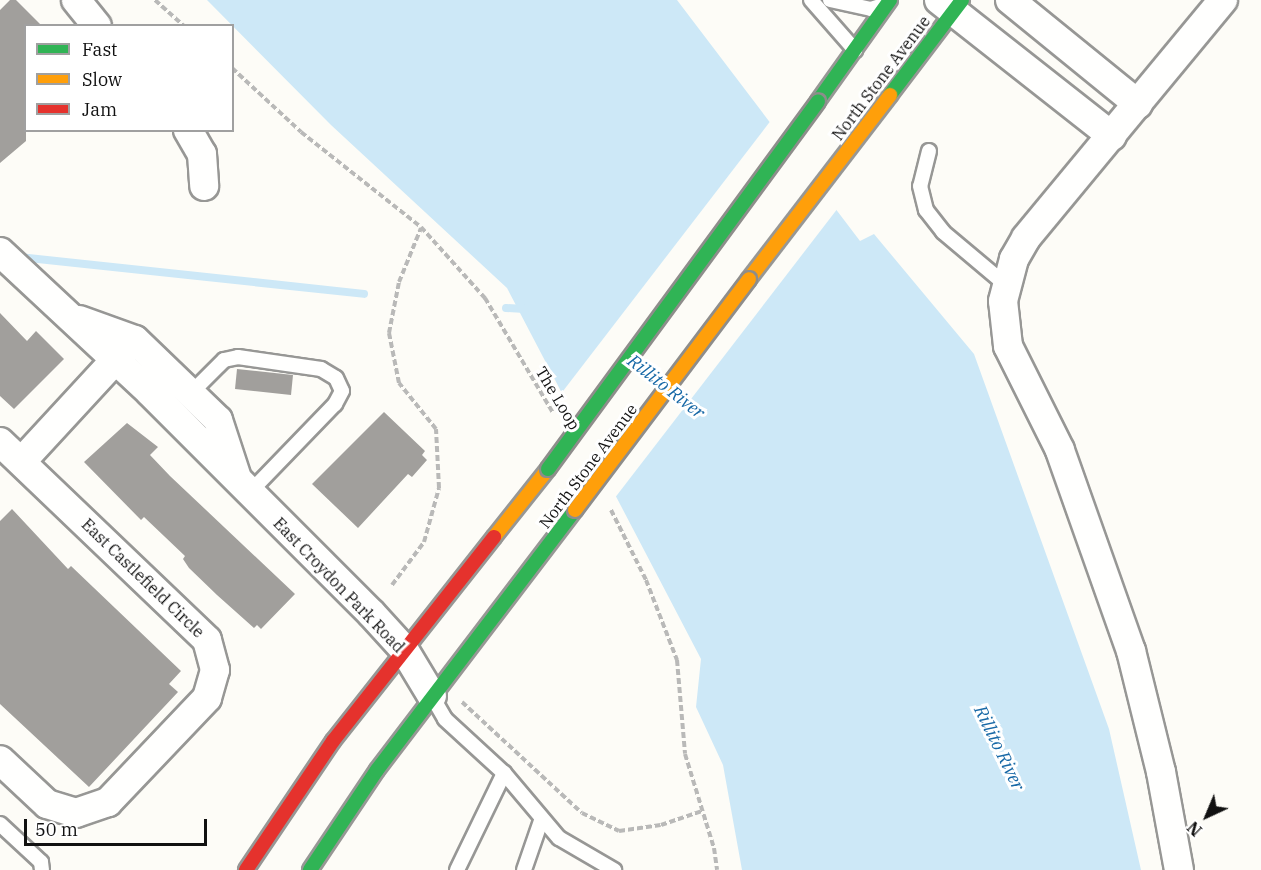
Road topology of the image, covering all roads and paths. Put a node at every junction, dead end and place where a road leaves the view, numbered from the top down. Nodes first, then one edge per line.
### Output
1 (76, 0) edge
2 (155, 0) edge
3 (812, 0) edge
4 (830, 0) edge
5 (1010, 0) edge
6 (1223, 0) edge
7 (889, 2) edge
8 (951, 4) edge
9 (95, 24) edge
10 (182, 24) edge
11 (855, 50) junction
12 (234, 70) edge
13 (1138, 104) junction
14 (189, 132) edge
15 (1112, 136) junction
16 (929, 151) dead end
17 (204, 186) dead end
18 (421, 227) junction
19 (0, 252) edge
20 (1005, 284) junction
21 (62, 310) junction
22 (135, 340) junction
23 (115, 360) junction
24 (191, 393) junction
25 (171, 414) junction
26 (558, 421) dead end
27 (0, 442) edge
28 (22, 461) junction
29 (243, 486) junction
30 (607, 502) dead end
31 (392, 585) dead end
32 (403, 648) junction
33 (432, 696) junction
34 (462, 702) dead end
35 (0, 760) edge
36 (504, 773) junction
37 (702, 811) junction
38 (541, 821) junction
39 (0, 824) edge
40 (42, 870) edge
41 (246, 870) edge
42 (310, 870) edge
43 (457, 870) edge
44 (524, 870) edge
45 (614, 870) edge
46 (717, 870) edge
47 (1179, 870) edge

1 - 9 street
2 - 10 path
3 - 11 lane
4 - 7 lane
5 - 13 street
6 - 13 street
7 - 11 main road, North Stone Avenue
8 - 15 street
8 - 33 main road, North Stone Avenue, bridge
11 - 32 main road, North Stone Avenue, bridge
12 - 18 path, The Loop
13 - 15 street
14 - 17 street
15 - 20 street
16 - 20 lane
18 - 26 path, The Loop
18 - 31 path
19 - 21 street, East Croydon Park Road
20 - 47 street
21 - 22 street, East Croydon Park Road
21 - 23 street, East Croydon Park Road
22 - 23 street
22 - 24 street, East Croydon Park Road
23 - 25 street, East Croydon Park Road
23 - 28 street
24 - 25 lane
24 - 29 street, East Croydon Park Road
24 - 29 lane
25 - 29 street, East Croydon Park Road
27 - 28 street, East Castlefield Circle
28 - 35 street, East Castlefield Circle
29 - 32 street, East Croydon Park Road
30 - 37 path
32 - 33 street, East Croydon Park Road
32 - 41 main road, North Stone Avenue
33 - 36 lane
33 - 42 main road, North Stone Avenue
34 - 37 path
36 - 38 lane
36 - 43 lane
37 - 46 path
38 - 44 lane
38 - 45 lane
39 - 40 lane

